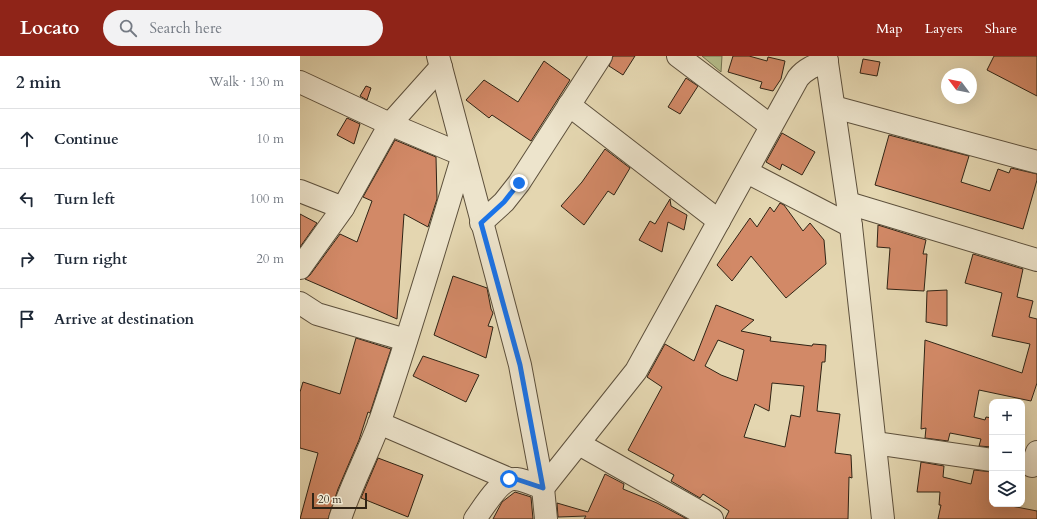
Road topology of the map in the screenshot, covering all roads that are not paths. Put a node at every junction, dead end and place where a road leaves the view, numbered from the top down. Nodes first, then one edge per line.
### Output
1 (601, 56) edge
2 (678, 56) edge
3 (826, 59) edge
4 (439, 61) edge
5 (300, 82) edge
6 (569, 105) junction
7 (834, 107) junction
8 (390, 124) junction
9 (771, 126) junction
10 (463, 155) junction
11 (1037, 162) edge
12 (747, 172) junction
13 (300, 191) edge
14 (848, 203) junction
15 (343, 208) junction
16 (719, 221) junction
17 (481, 223) junction
18 (851, 226) junction
19 (1037, 260) edge
20 (300, 268) edge
21 (300, 303) edge
22 (406, 340) junction
23 (379, 423) junction
24 (875, 443) junction
25 (580, 444) junction
26 (989, 460) edge
27 (509, 479) junction
28 (543, 488) junction
29 (340, 519) edge
30 (475, 519) edge
31 (546, 519) edge
32 (712, 519) edge
33 (883, 519) edge

1 - 6 street
2 - 9 street
3 - 7 street
3 - 9 street
4 - 8 street
4 - 10 street
5 - 8 street
6 - 16 street
6 - 17 street
7 - 11 street
7 - 14 street
8 - 10 street
8 - 15 street
9 - 12 street
10 - 17 street
10 - 22 street
12 - 16 street
12 - 18 street
13 - 15 street
14 - 18 street
14 - 19 street
15 - 20 street
16 - 25 street
17 - 28 street
18 - 24 street
21 - 22 street
22 - 23 street
23 - 27 street
23 - 29 street
24 - 26 street
24 - 33 street
25 - 28 street
25 - 32 street
27 - 28 street
27 - 30 street
28 - 31 street

